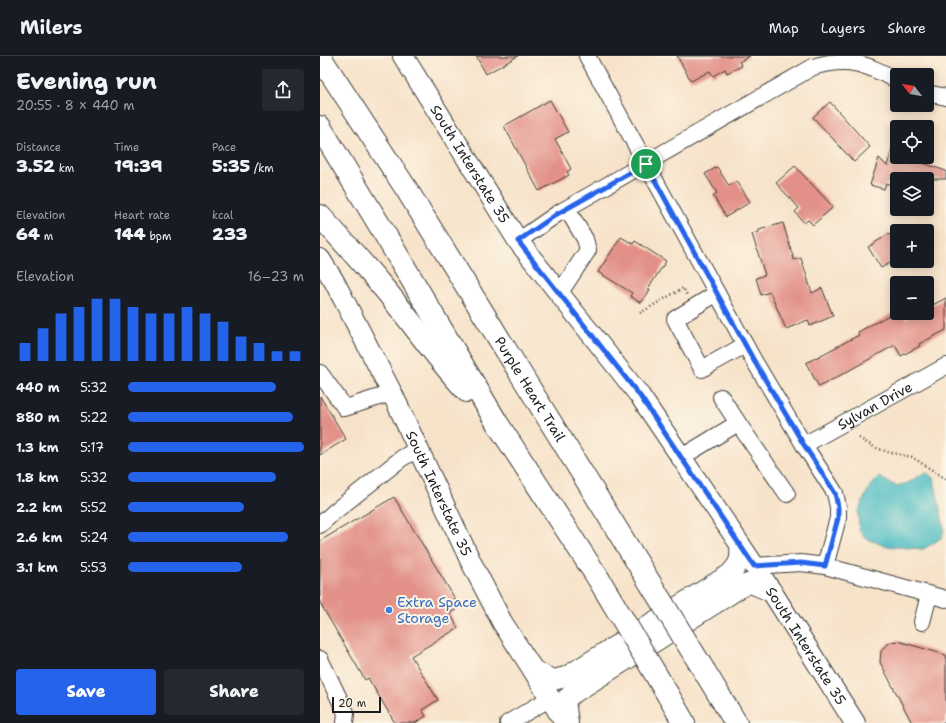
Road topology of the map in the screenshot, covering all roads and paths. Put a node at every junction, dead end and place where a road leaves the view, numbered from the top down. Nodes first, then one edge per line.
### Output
1 (403, 56) edge
2 (587, 56) edge
3 (320, 57) edge
4 (865, 60) edge
5 (890, 76) edge
6 (934, 94) edge
7 (946, 97) edge
8 (320, 127) edge
9 (646, 164) junction
10 (567, 208) junction
11 (320, 216) edge
12 (518, 241) junction
13 (320, 259) edge
14 (717, 293) junction
15 (559, 294) junction
16 (694, 308) junction
17 (640, 313) dead end
18 (745, 346) junction
19 (946, 366) edge
20 (320, 373) edge
21 (392, 393) junction
22 (721, 397) dead end
23 (497, 423) junction
24 (738, 423) junction
25 (859, 438) dead end
26 (804, 445) junction
27 (418, 449) junction
28 (682, 457) junction
29 (946, 479) edge
30 (787, 494) dead end
31 (320, 525) edge
32 (740, 545) junction
33 (754, 566) junction
34 (825, 566) junction
35 (772, 592) junction
36 (929, 595) junction
37 (946, 599) edge
38 (922, 622) dead end
39 (320, 659) edge
40 (533, 670) junction
41 (550, 699) junction
42 (346, 723) edge
43 (508, 723) edge
44 (566, 723) edge
45 (684, 723) edge
46 (736, 723) edge
47 (855, 723) edge

1 - 12 main road, South Interstate 35
2 - 9 street
3 - 46 highway, Purple Heart Trail, bridge
4 - 5 street
4 - 9 street
6 - 7 street
8 - 23 highway
9 - 10 street
9 - 14 street
10 - 12 street
10 - 15 street
11 - 23 highway
12 - 15 main road, South Interstate 35
13 - 21 main road, South Interstate 35
14 - 16 street
14 - 18 street
15 - 28 main road, South Interstate 35
16 - 17 path
16 - 18 street
18 - 26 street
19 - 26 street, Sylvan Drive
20 - 21 street
21 - 27 main road, South Interstate 35
22 - 24 street
23 - 45 highway, bridge
24 - 28 street
24 - 30 street
25 - 29 path
26 - 34 street
27 - 31 street
27 - 40 main road, South Interstate 35
28 - 32 main road, South Interstate 35
32 - 33 main road, South Interstate 35
32 - 40 main road
33 - 34 street
33 - 35 main road, South Interstate 35
34 - 36 street
35 - 44 main road
35 - 47 main road, South Interstate 35
36 - 37 street
36 - 38 street
39 - 42 street
40 - 41 main road, South Interstate 35
41 - 43 street
41 - 44 main road, South Interstate 35

